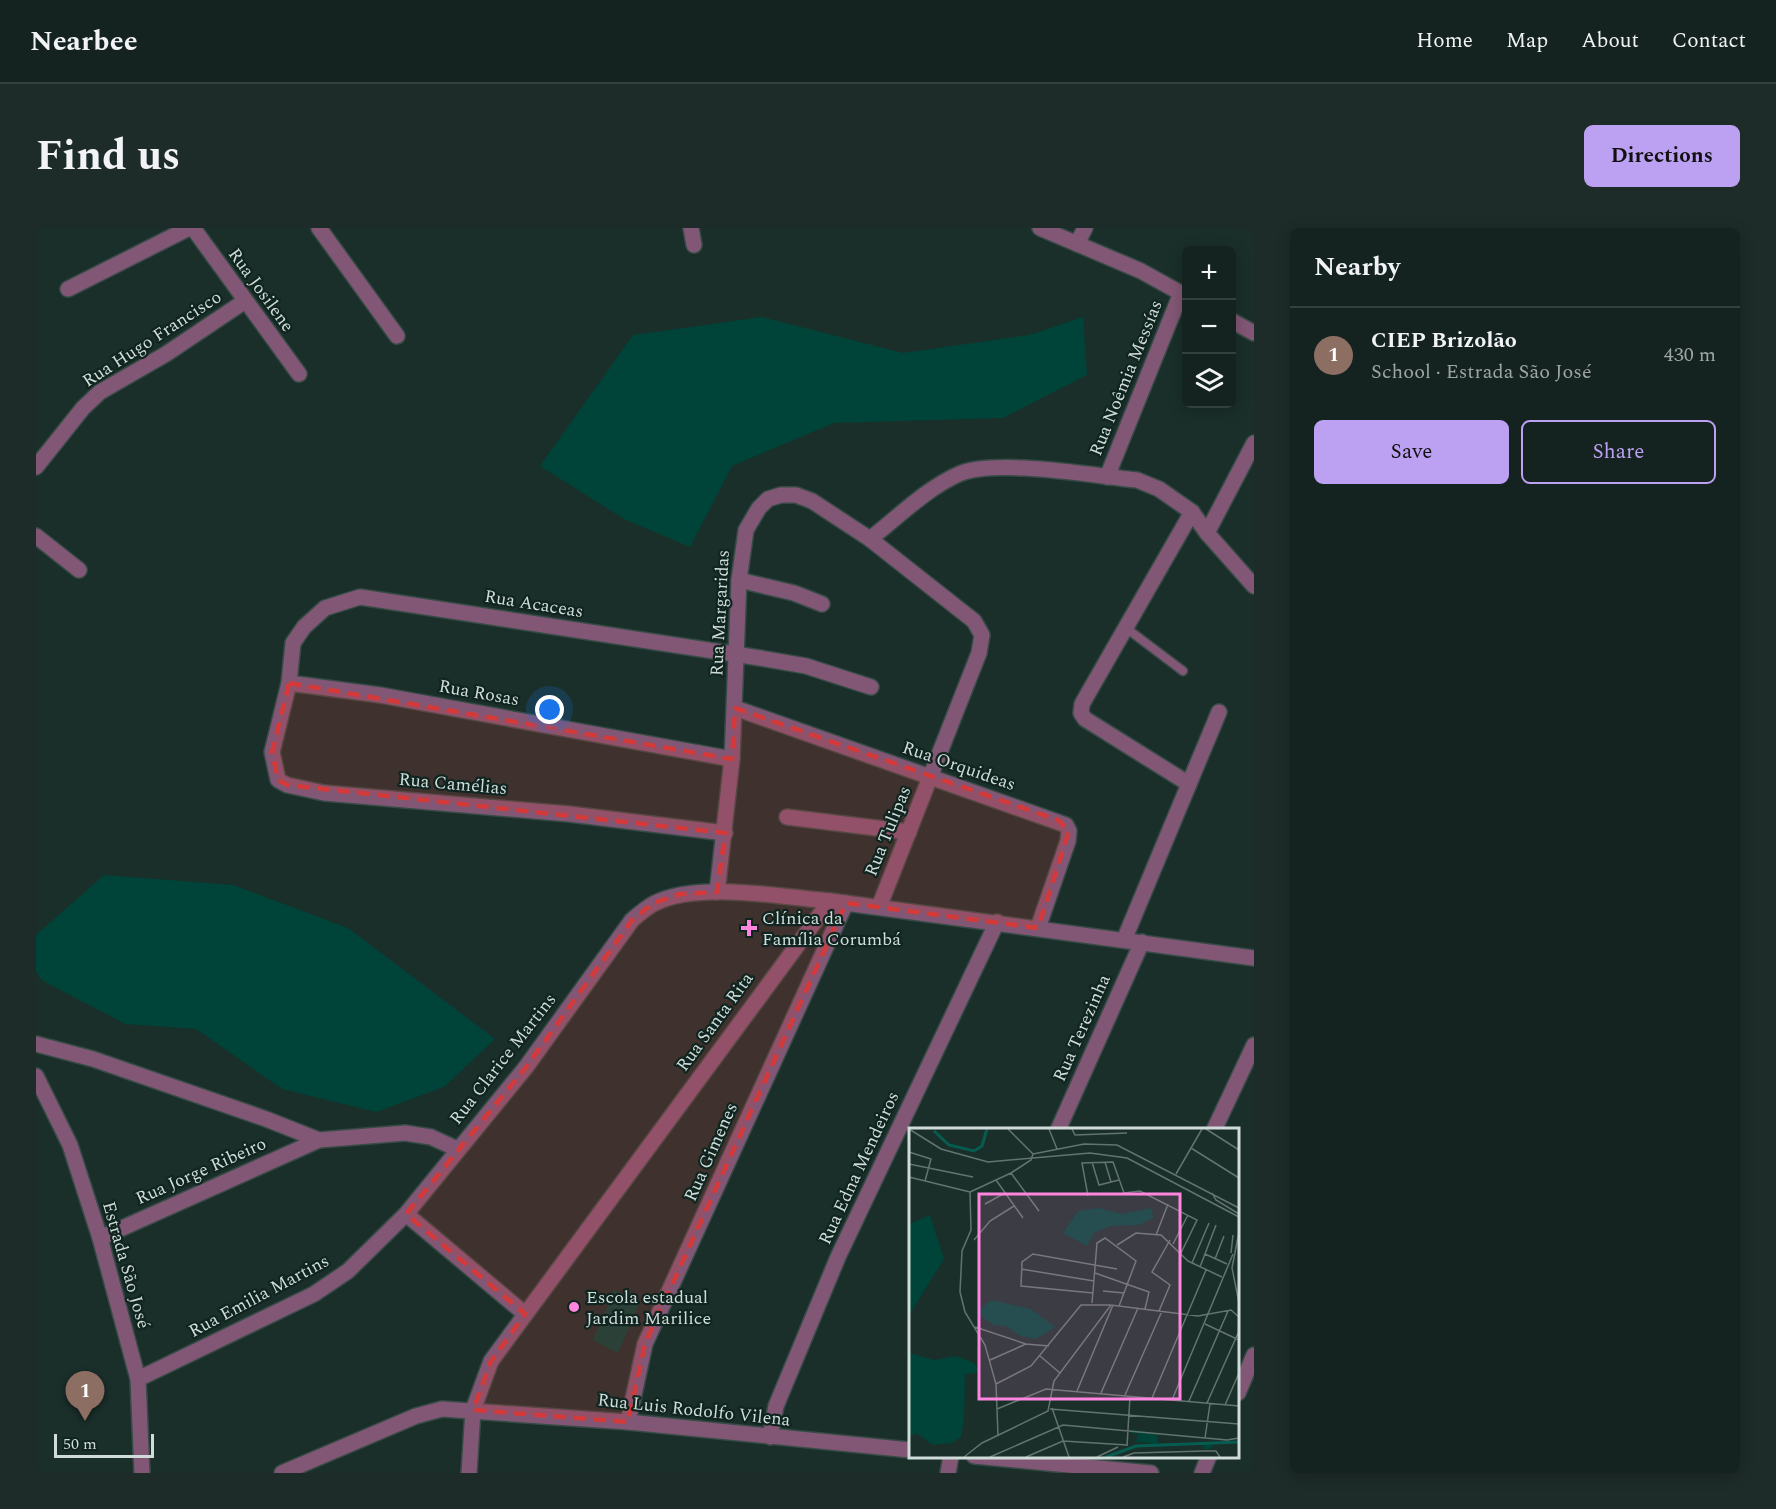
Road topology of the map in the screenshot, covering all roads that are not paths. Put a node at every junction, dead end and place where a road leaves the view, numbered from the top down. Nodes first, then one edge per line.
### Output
1 (191, 228) edge
2 (319, 228) edge
3 (691, 228) edge
4 (1040, 228) edge
5 (1085, 228) edge
6 (1077, 244) junction
7 (694, 245) dead end
8 (68, 290) dead end
9 (1182, 294) edge
10 (1182, 300) edge
11 (245, 301) junction
12 (1236, 323) edge
13 (1254, 333) edge
14 (397, 336) dead end
15 (298, 375) dead end
16 (1254, 443) edge
17 (36, 467) edge
18 (1107, 477) junction
19 (1192, 512) junction
20 (892, 522) junction
21 (1207, 533) junction
22 (36, 536) edge
23 (870, 539) junction
24 (888, 555) junction
25 (79, 570) dead end
26 (739, 580) junction
27 (1254, 586) edge
28 (822, 604) dead end
29 (326, 608) joint
30 (1126, 628) junction
31 (981, 635) joint
32 (737, 656) junction
33 (1183, 671) dead end
34 (289, 683) junction
35 (871, 687) dead end
36 (735, 708) junction
37 (1219, 712) dead end
38 (732, 759) junction
39 (931, 777) junction
40 (1189, 784) junction
41 (787, 817) dead end
42 (909, 832) junction
43 (725, 833) junction
44 (717, 892) junction
45 (838, 902) junction
46 (879, 906) junction
47 (997, 922) junction
48 (1038, 928) junction
49 (1124, 940) junction
50 (1142, 942) junction
51 (1254, 958) edge
52 (36, 1044) edge
53 (1254, 1045) edge
54 (36, 1076) edge
55 (1059, 1128) edge
56 (1215, 1128) edge
57 (319, 1140) junction
58 (457, 1149) junction
59 (405, 1214) junction
60 (100, 1238) junction
61 (525, 1314) junction
62 (1254, 1355) edge
63 (138, 1379) junction
64 (1239, 1390) edge
65 (474, 1410) junction
66 (628, 1422) junction
67 (770, 1437) junction
68 (909, 1450) edge
69 (951, 1458) edge
70 (1010, 1458) edge
71 (1208, 1458) edge
72 (1082, 1462) edge
73 (142, 1473) edge
74 (282, 1473) edge
75 (469, 1473) edge
76 (948, 1473) edge
77 (1151, 1473) edge
78 (1202, 1473) edge

1 - 8 street
1 - 11 street, Rua Josilene
2 - 14 street
3 - 7 street
4 - 6 street
5 - 6 street
6 - 9 street
10 - 18 street, Rua Noêmia Messías
11 - 15 street, Rua Josilene
11 - 17 street, Rua Hugo Francisco
12 - 13 street
16 - 21 street
18 - 19 street
18 - 20 street
19 - 21 street
19 - 30 street
20 - 23 street
20 - 24 street
21 - 27 street
22 - 25 street
23 - 24 street, Rua Margaridas
23 - 26 street, Rua Margaridas
24 - 31 street, Rua Margaridas
26 - 28 street
26 - 32 street, Rua Margaridas
29 - 32 street, Rua Acaceas
29 - 34 street, Rua Camélias
30 - 33 lane
30 - 40 street
31 - 39 street, Rua Tulipas
32 - 35 street
32 - 36 street, Rua Margaridas
34 - 38 street, Rua Rosas
34 - 43 street, Rua Camélias
36 - 38 street, Rua Margaridas
36 - 39 street, Rua Orquideas
37 - 40 street
38 - 43 street, Rua Margaridas
39 - 42 street, Rua Tulipas
39 - 48 street, Rua Orquideas
40 - 49 street
41 - 42 street
42 - 46 street, Rua Tulipas
43 - 44 street, Rua Margaridas
44 - 45 street, Rua Clarice Martins
44 - 58 street, Rua Clarice Martins
45 - 46 street
45 - 61 street, Rua Santa Rita
45 - 66 street, Rua Gimenes
46 - 47 street
47 - 48 street
47 - 67 street, Rua Edna Mendeiros
48 - 49 street
49 - 50 street
50 - 51 street
50 - 55 street, Rua Terezinha
52 - 57 street, Rua Clarice Martins
53 - 56 street
54 - 60 street, Estrada São José
57 - 58 street, Rua Clarice Martins
57 - 60 street, Rua Jorge Ribeiro
58 - 59 street, Rua Emilia Martins
59 - 61 street
59 - 63 street, Rua Emilia Martins
60 - 63 street, Estrada São José
61 - 65 street, Rua Santa Rita
62 - 64 street
63 - 73 street, Estrada São José
65 - 66 street, Rua Luis Rodolfo Vilena
65 - 74 street, Rua Luis Rodolfo Vilena
65 - 75 street, Rua Santa Rita
66 - 67 street, Rua Luis Rodolfo Vilena
67 - 68 street, Rua Luis Rodolfo Vilena
69 - 76 street
70 - 72 street
71 - 78 street
72 - 77 street

